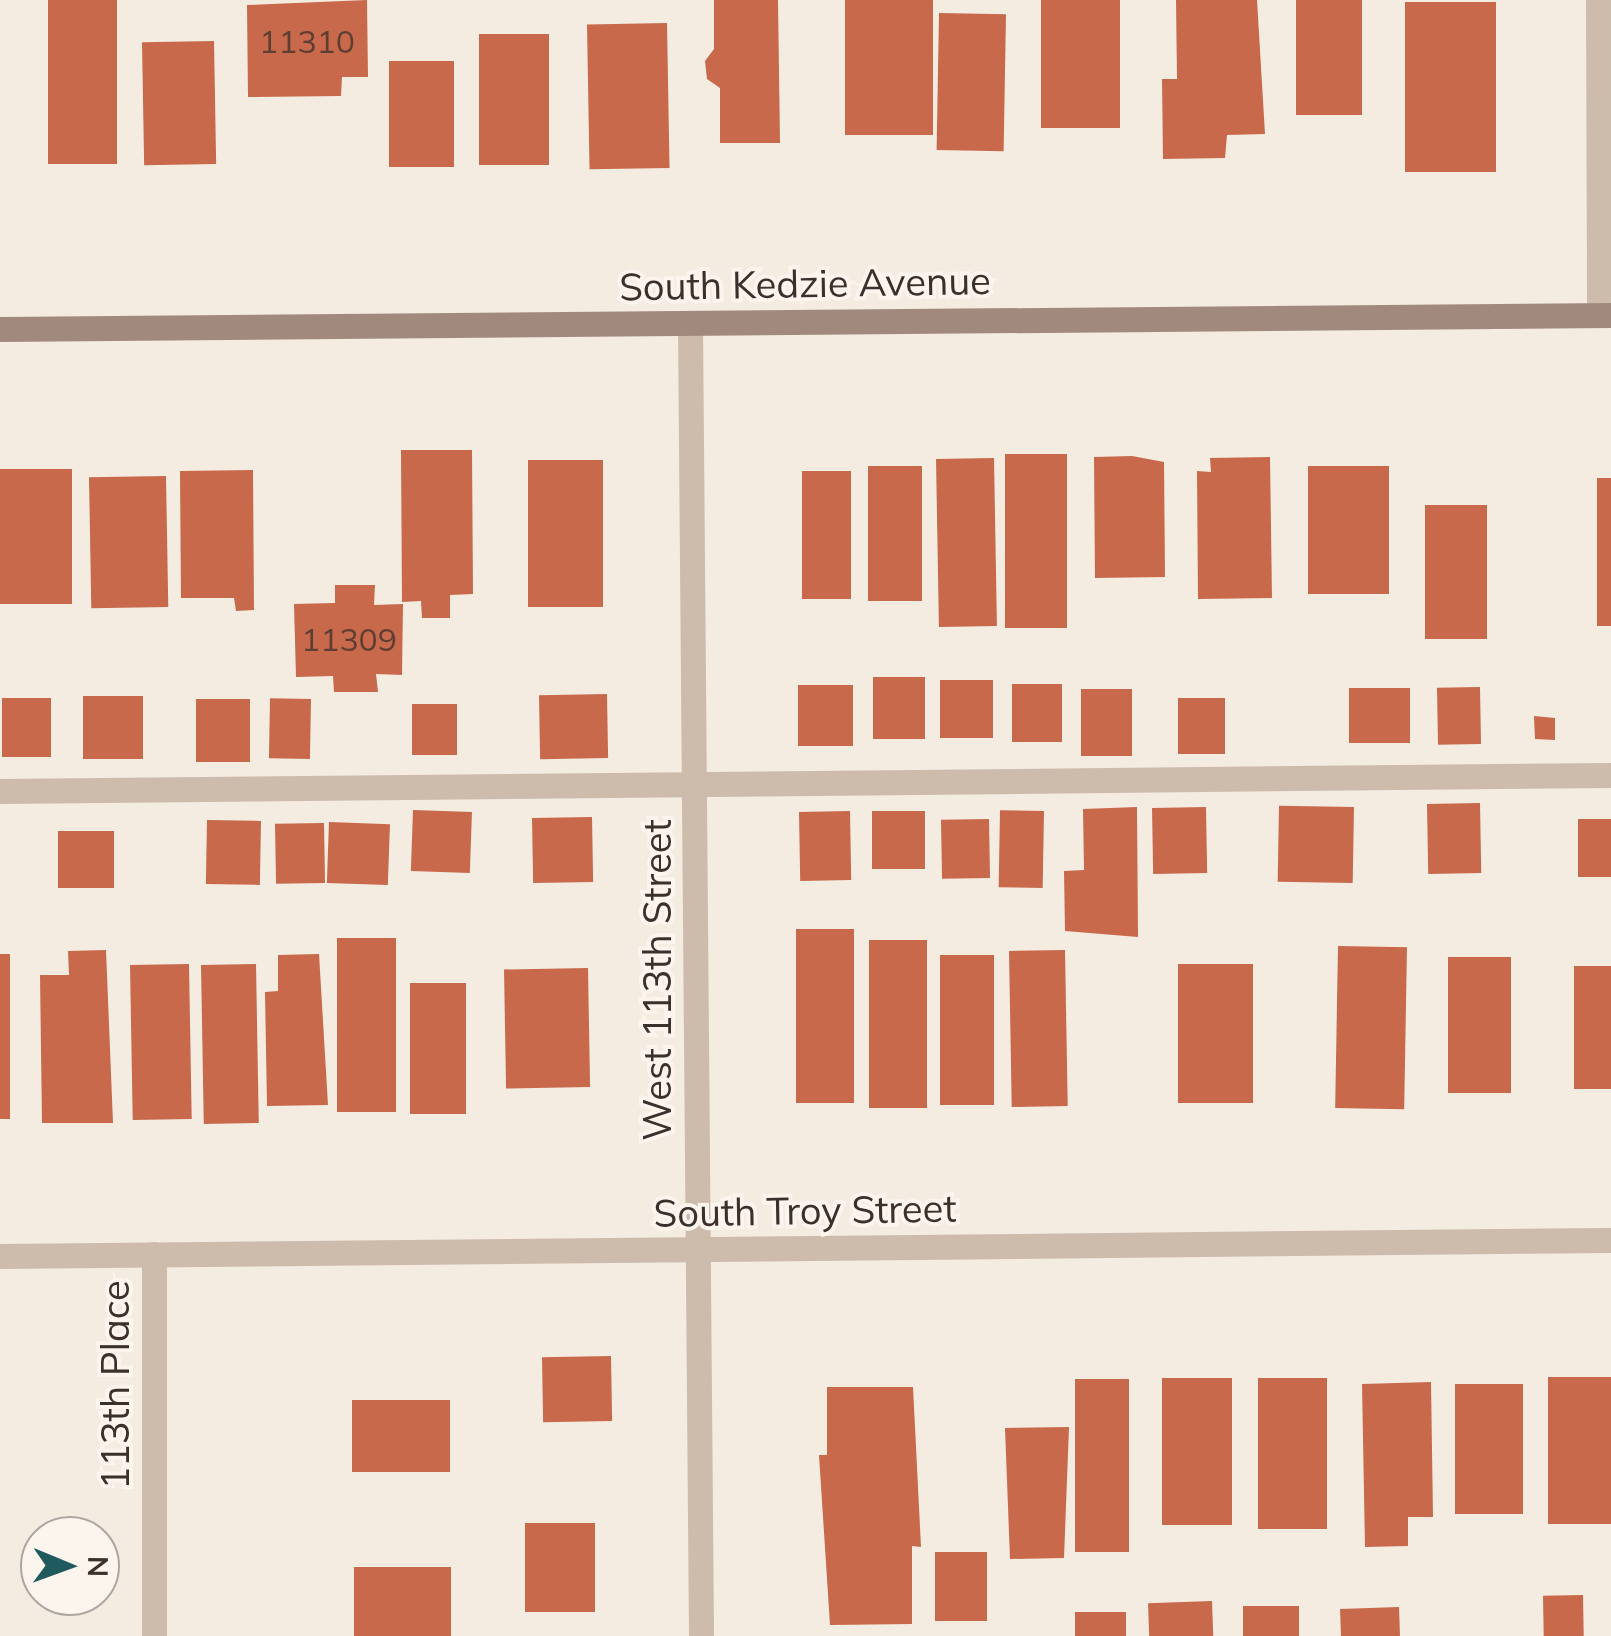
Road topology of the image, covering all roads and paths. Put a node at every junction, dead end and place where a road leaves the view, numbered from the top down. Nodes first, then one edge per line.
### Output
1 (1598, 0) edge
2 (1605, 315) edge
3 (690, 323) junction
4 (0, 329) edge
5 (1611, 775) edge
6 (694, 782) junction
7 (0, 791) edge
8 (1611, 1240) edge
9 (698, 1250) junction
10 (154, 1254) junction
11 (0, 1256) edge
12 (154, 1636) edge
13 (701, 1636) edge

1 - 2 street
2 - 3 main road, South Kedzie Avenue
3 - 4 main road, South Kedzie Avenue
3 - 6 street, West 113th Street
5 - 6 street
6 - 7 street
6 - 9 street, West 113th Street
8 - 9 street, South Troy Street
9 - 10 street, South Troy Street
9 - 13 street, West 113th Street
10 - 11 street, South Troy Street
10 - 12 street, 113th Place

